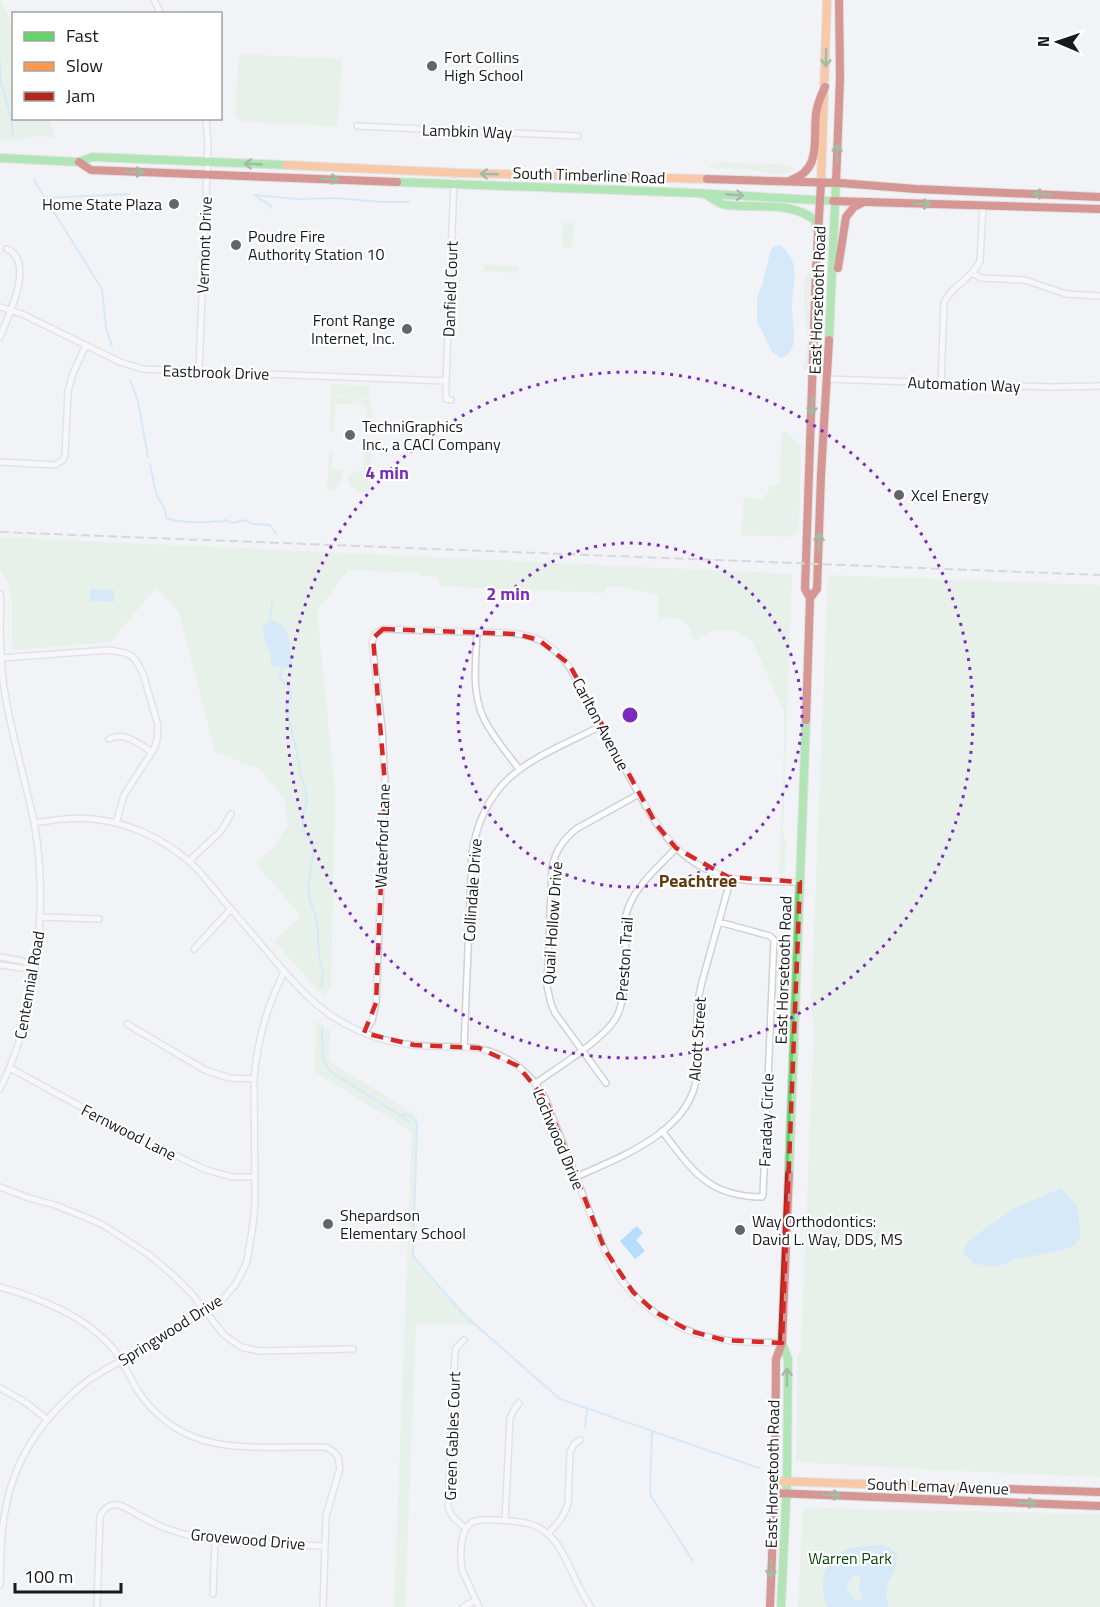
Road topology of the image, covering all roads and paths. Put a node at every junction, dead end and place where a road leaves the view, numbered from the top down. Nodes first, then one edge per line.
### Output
1 (827, 0) edge
2 (838, 0) edge
3 (825, 87) junction
4 (206, 120) edge
5 (357, 126) dead end
6 (578, 136) dead end
7 (0, 158) edge
8 (79, 162) junction
9 (207, 162) junction
10 (453, 173) junction
11 (207, 175) junction
12 (788, 181) junction
13 (454, 183) junction
14 (821, 183) junction
15 (836, 183) junction
16 (703, 193) junction
17 (1100, 197) edge
18 (819, 200) junction
19 (835, 201) junction
20 (864, 202) junction
21 (983, 205) junction
22 (1100, 209) edge
23 (818, 235) junction
24 (7, 249) dead end
25 (972, 273) junction
26 (1100, 296) edge
27 (0, 307) edge
28 (11, 310) junction
29 (831, 314) junction
30 (0, 337) edge
31 (86, 345) junction
32 (199, 371) junction
33 (827, 379) junction
34 (446, 381) junction
35 (941, 384) junction
36 (1100, 386) edge
37 (451, 400) dead end
38 (0, 462) edge
39 (0, 594) edge
40 (810, 598) junction
41 (477, 632) junction
42 (373, 638) joint
43 (1, 658) edge
44 (601, 726) junction
45 (109, 739) dead end
46 (152, 752) junction
47 (519, 769) junction
48 (639, 794) junction
49 (231, 814) dead end
50 (34, 823) junction
51 (116, 823) junction
52 (676, 848) junction
53 (189, 861) junction
54 (731, 878) junction
55 (800, 882) junction
56 (231, 909) junction
57 (40, 918) junction
58 (99, 919) dead end
59 (719, 922) junction
60 (194, 949) dead end
61 (0, 957) edge
62 (0, 965) edge
63 (35, 966) junction
64 (284, 972) junction
65 (127, 1024) dead end
66 (364, 1033) junction
67 (464, 1047) junction
68 (582, 1049) junction
69 (10, 1068) junction
70 (254, 1079) junction
71 (536, 1083) junction
72 (606, 1083) dead end
73 (0, 1089) edge
74 (662, 1131) junction
75 (255, 1177) junction
76 (576, 1177) junction
77 (0, 1187) edge
78 (0, 1287) edge
79 (205, 1310) junction
80 (464, 1340) dead end
81 (782, 1343) junction
82 (353, 1349) dead end
83 (121, 1360) junction
84 (0, 1388) edge
85 (519, 1403) dead end
86 (47, 1419) junction
87 (580, 1440) dead end
88 (775, 1480) junction
89 (787, 1481) junction
90 (1100, 1492) edge
91 (774, 1493) junction
92 (786, 1493) junction
93 (1100, 1506) edge
94 (505, 1521) junction
95 (465, 1528) junction
96 (548, 1533) junction
97 (215, 1540) junction
98 (325, 1546) junction
99 (0, 1585) edge
100 (213, 1594) dead end
101 (476, 1600) junction
102 (97, 1607) edge
103 (323, 1607) edge
104 (463, 1607) edge
105 (479, 1607) edge
106 (591, 1607) edge
107 (770, 1607) edge
108 (781, 1607) edge

1 -> 3 main road, East Horsetooth Road
15 -> 2 main road, East Horsetooth Road
3 - 12 main road
3 - 14 main road, East Horsetooth Road
4 - 9 street, Vermont Drive
5 - 6 street, Lambkin Way
7 - 8 main road, South Timberline Road
8 - 9 main road, South Timberline Road
8 -> 11 main road, South Timberline Road
10 -> 9 main road, South Timberline Road
9 - 11 street, Vermont Drive
12 -> 10 main road, South Timberline Road
10 - 13 street, Danfield Court
11 -> 13 main road, South Timberline Road
11 - 32 street, Vermont Drive
12 - 14 main road, South Timberline Road
13 - 16 main road, South Timberline Road
13 - 34 street, Danfield Court
14 - 15 main road, South Timberline Road
14 - 18 main road, East Horsetooth Road
17 -> 15 main road, South Timberline Road
15 - 19 main road, East Horsetooth Road
16 -> 18 main road, South Timberline Road
16 - 23 main road
18 - 19 main road, South Timberline Road
18 - 23 main road, East Horsetooth Road
19 - 20 main road, South Timberline Road
19 - 29 main road, East Horsetooth Road
20 -> 21 main road, South Timberline Road
20 - 29 main road
21 - 22 main road, South Timberline Road
21 - 25 street
23 -> 40 main road, East Horsetooth Road
24 - 28 street
25 - 26 street
25 - 35 street
27 - 28 street, Eastbrook Drive
28 - 30 street
28 - 31 street, Eastbrook Drive
29 - 33 main road, East Horsetooth Road
31 - 32 street, Eastbrook Drive
31 - 38 street
32 - 34 street, Eastbrook Drive
33 - 35 street, Automation Way
40 -> 33 main road, East Horsetooth Road
34 - 37 street, Danfield Court
35 - 36 street, Automation Way
39 - 43 street, Centennial Road
40 - 55 main road, East Horsetooth Road
41 - 42 street, Carlton Avenue
41 - 44 street, Carlton Avenue
41 - 47 street
42 - 66 street, Waterford Lane
43 - 46 street
43 - 50 street, Centennial Road
44 - 47 street, Collindale Drive
44 - 48 street, Carlton Avenue
45 - 46 street
46 - 51 street
47 - 67 street, Collindale Drive
48 - 52 street, Carlton Avenue
48 - 68 street, Quail Hollow Drive
49 - 53 street
50 - 51 street, Lochwood Drive
50 - 57 street, Centennial Road
51 - 53 street, Lochwood Drive
52 - 54 street, Carlton Avenue
52 - 68 street, Preston Trail
53 - 56 street, Lochwood Drive
54 - 55 street, Carlton Avenue
54 - 59 street, Alcott Street
55 - 81 main road, East Horsetooth Road
56 - 60 street
56 - 64 street, Lochwood Drive
57 - 58 street
57 - 63 street, Centennial Road
59 - 74 street, Alcott Street
59 - 74 street, Faraday Circle
61 - 63 street
62 - 63 street
63 - 69 street, Centennial Road
64 - 66 street, Lochwood Drive
64 - 70 street, Springwood Drive
65 - 70 street
66 - 67 street, Lochwood Drive
67 - 71 street, Lochwood Drive
68 - 71 street, Preston Trail
68 - 72 street, Quail Hollow Drive
69 - 73 street, Centennial Road
69 - 75 street, Fernwood Lane
70 - 75 street, Springwood Drive
71 - 76 street, Lochwood Drive
74 - 76 street, Alcott Street
75 - 79 street, Springwood Drive
76 - 81 street, Lochwood Drive
77 - 79 street
78 - 83 street
79 - 82 street
79 - 83 street, Springwood Drive
80 - 95 street, Green Gables Court
81 - 88 main road, East Horsetooth Road
89 -> 81 main road, East Horsetooth Road
83 - 86 street, Springwood Drive
83 - 98 street
84 - 86 street
85 - 94 street
86 - 99 street, Springwood Drive
87 - 96 street
88 - 89 main road, South Lemay Avenue
88 - 91 main road, East Horsetooth Road
89 - 90 main road, South Lemay Avenue
89 - 92 main road, East Horsetooth Road
91 - 92 main road, South Lemay Avenue
91 -> 107 main road, East Horsetooth Road
92 -> 93 main road, South Lemay Avenue
92 - 108 main road, East Horsetooth Road
94 - 95 street
94 - 96 street
95 - 101 street
96 - 106 street
97 - 98 street, Grovewood Drive
97 - 100 street
97 - 102 street, Grovewood Drive
98 - 103 street
101 - 104 street
101 - 105 street

